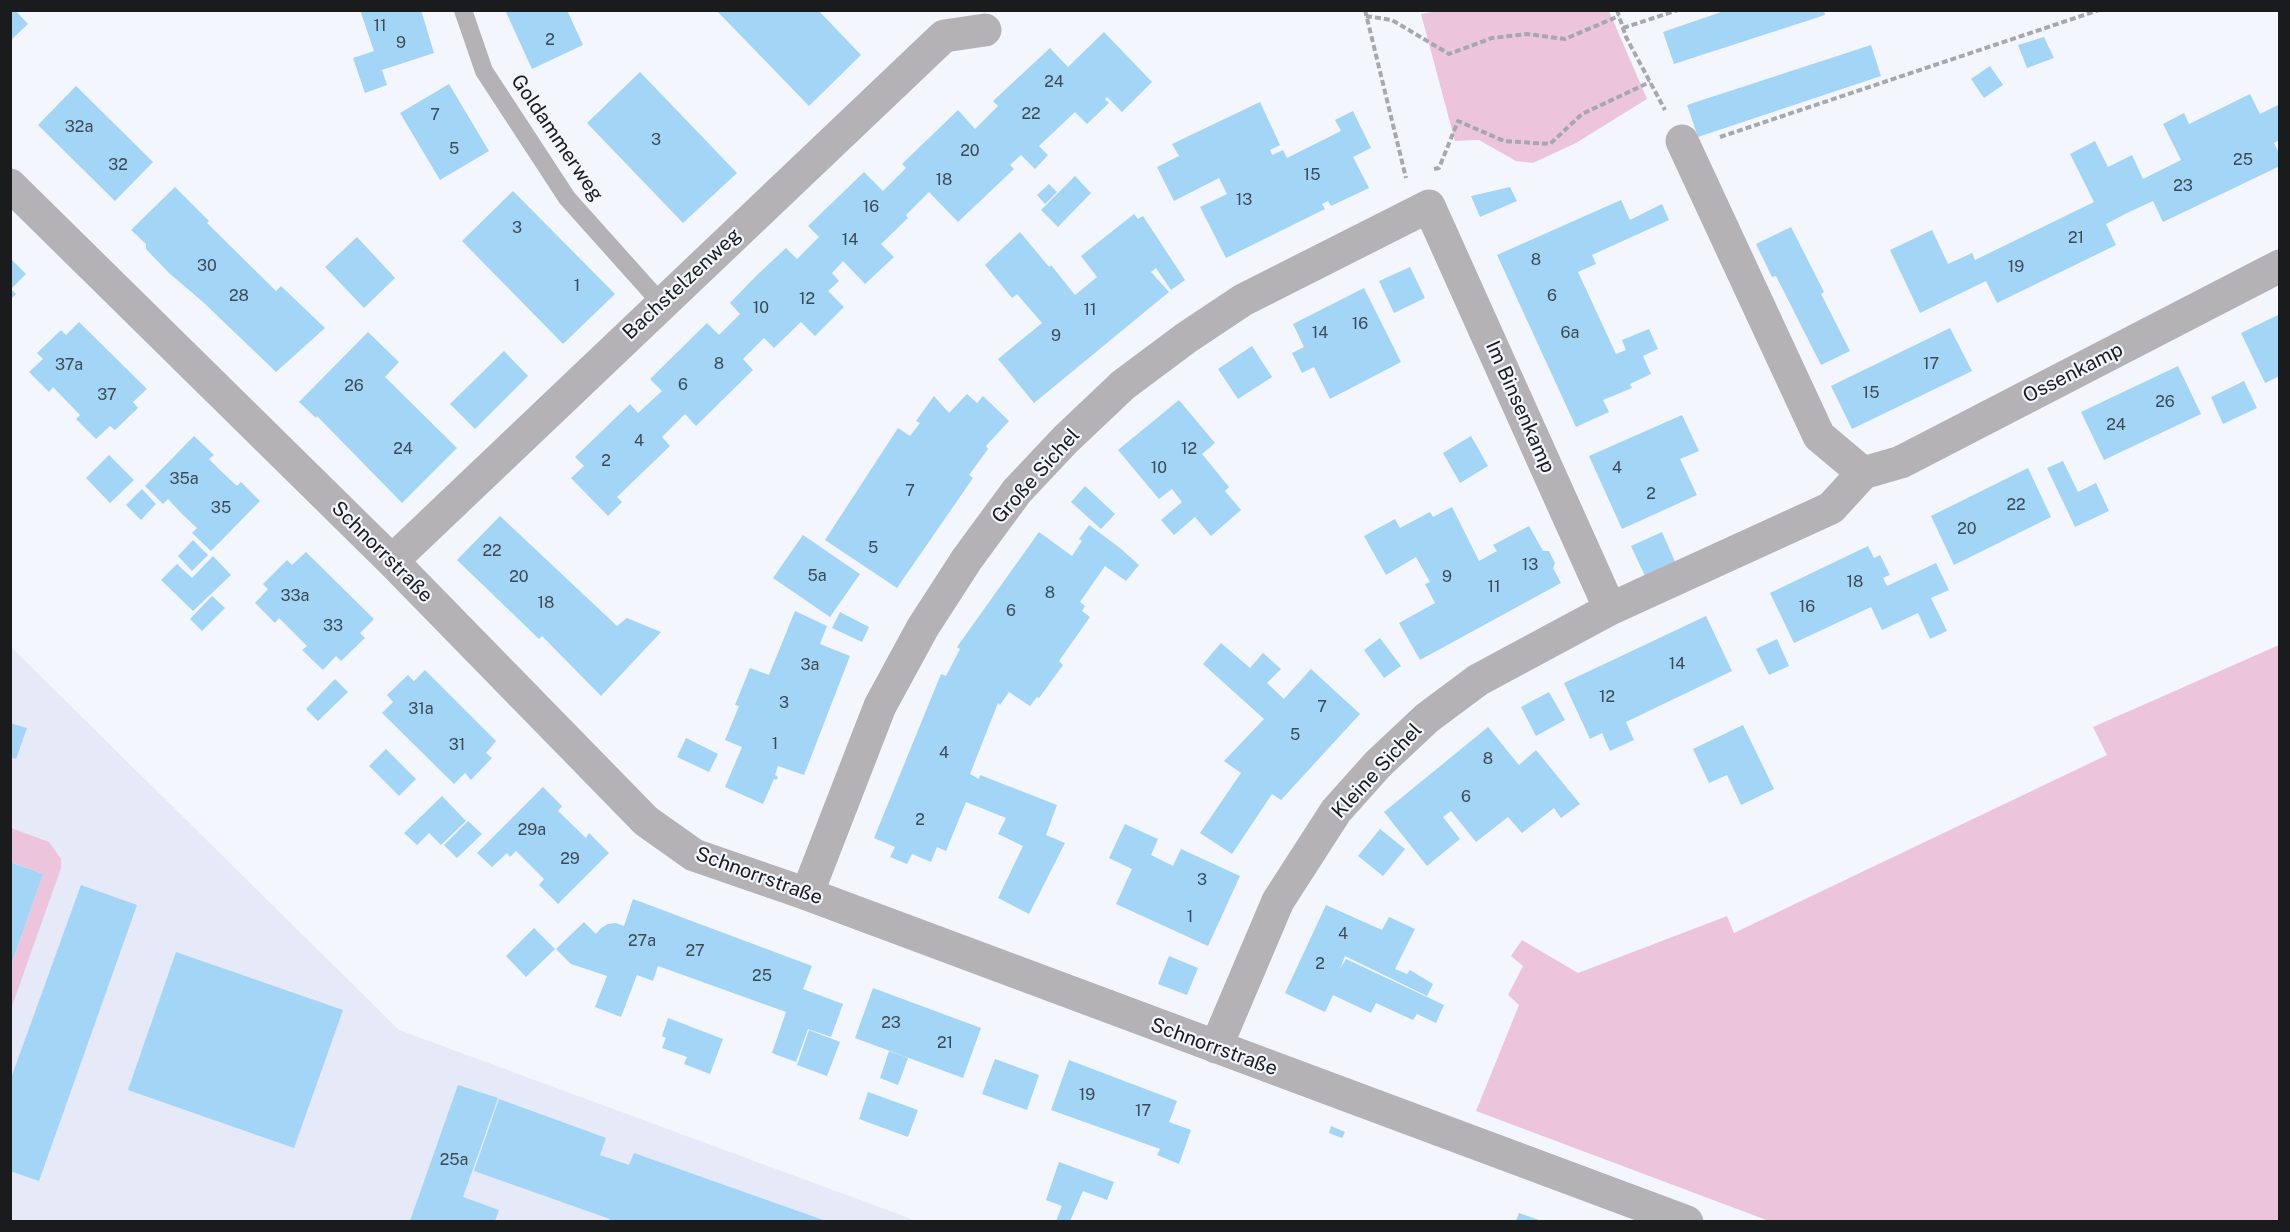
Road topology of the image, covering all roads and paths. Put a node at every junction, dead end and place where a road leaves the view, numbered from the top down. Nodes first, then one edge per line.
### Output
1 (463, 10) edge
2 (1678, 10) edge
3 (2099, 10) edge
4 (1365, 13) edge
5 (1618, 13) edge
6 (1623, 28) junction
7 (985, 30) dead end
8 (1650, 82) junction
9 (1684, 145) junction
10 (1426, 173) dead end
11 (1416, 176) dead end
12 (10, 185) edge
13 (1429, 206) joint
14 (2280, 266) edge
15 (662, 303) junction
16 (1863, 473) junction
17 (392, 561) junction
18 (1610, 609) junction
19 (807, 894) junction
20 (1216, 1047) junction
21 (1687, 1221) edge

1 - 15 lane, Goldammerweg
2 - 6 path
3 - 9 path
4 - 5 path
4 - 11 path
5 - 6 path
6 - 8 path
7 - 15 street, Bachstelzenweg
8 - 9 path
8 - 10 path
9 - 16 street
12 - 17 street, Schnorrstraße
13 - 18 street, Im Binsenkamp
13 - 19 street, Große Sichel
14 - 16 street, Ossenkamp
15 - 17 street, Bachstelzenweg
16 - 18 street
17 - 19 street, Schnorrstraße
18 - 20 street, Kleine Sichel
19 - 20 street, Schnorrstraße
20 - 21 street, Schnorrstraße

